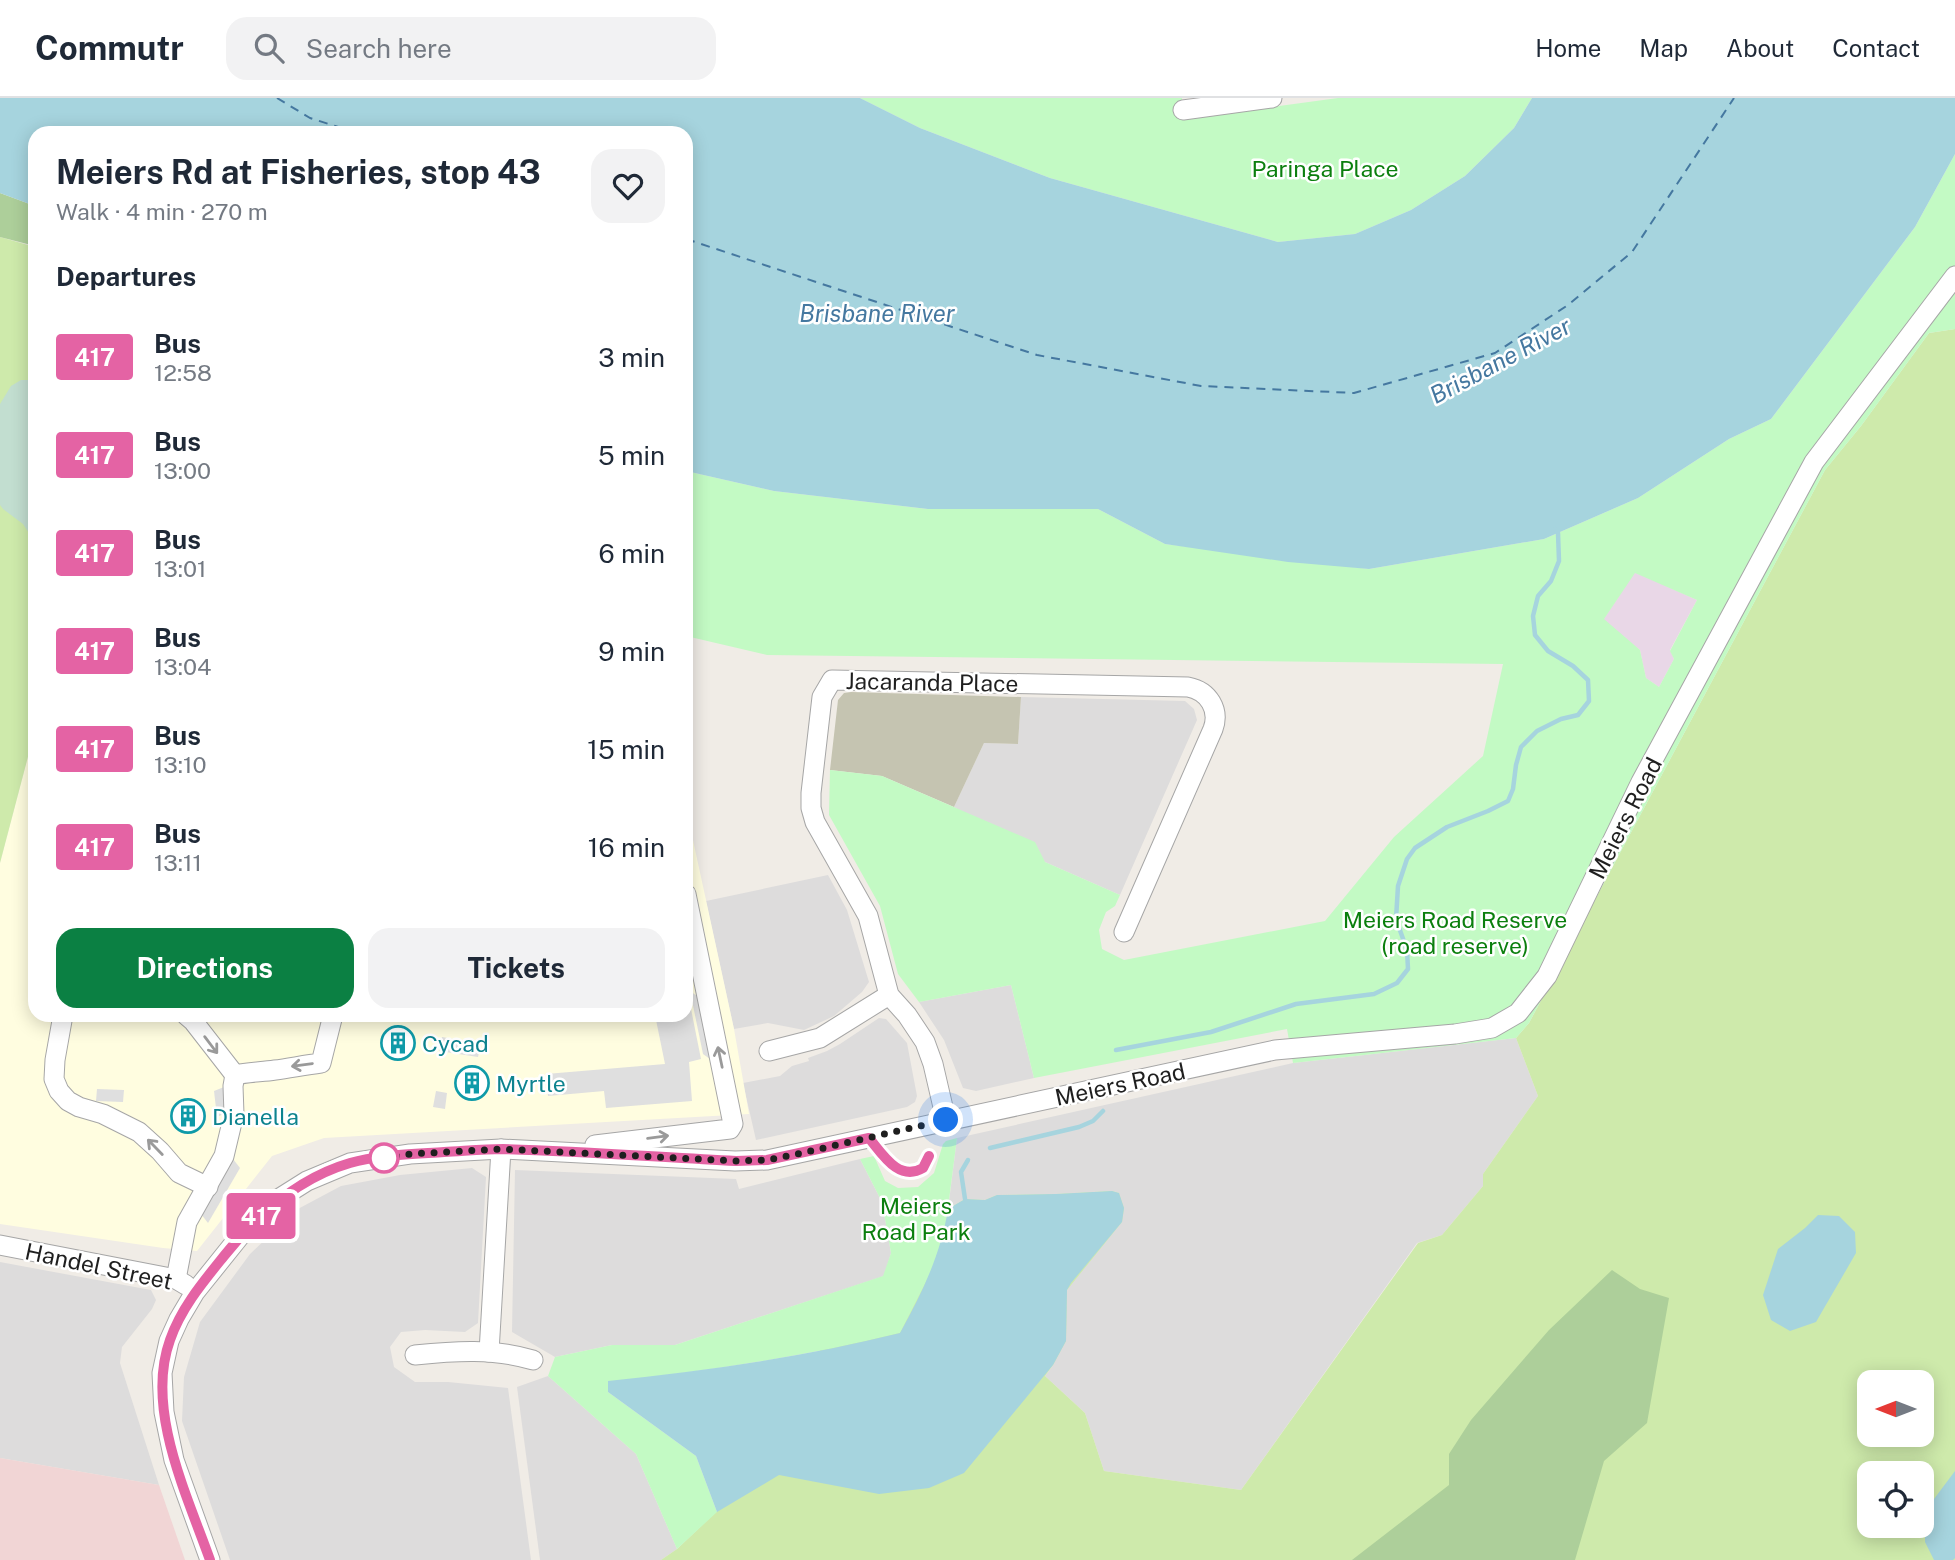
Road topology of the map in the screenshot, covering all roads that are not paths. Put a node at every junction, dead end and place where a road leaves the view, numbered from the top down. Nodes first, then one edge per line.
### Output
1 (1272, 98) edge
2 (1183, 110) dead end
3 (1955, 276) edge
4 (693, 928) edge
5 (1124, 932) dead end
6 (889, 995) junction
7 (62, 1022) edge
8 (194, 1022) edge
9 (331, 1022) edge
10 (769, 1051) dead end
11 (235, 1076) junction
12 (946, 1120) junction
13 (501, 1149) junction
14 (542, 1151) junction
15 (208, 1187) junction
16 (0, 1245) edge
17 (176, 1279) junction
18 (195, 1292) junction
19 (489, 1352) junction
20 (415, 1355) dead end
21 (533, 1360) dead end
22 (210, 1560) edge

1 - 2 street
3 - 12 street, Meiers Road
14 -> 4 street
5 - 6 street, Jacaranda Place
6 - 10 street
6 - 12 street, Jacaranda Place
15 -> 7 street
8 -> 11 street
9 -> 11 street
11 - 15 street
12 - 14 street, Meiers Road
13 - 14 street, Meiers Road
13 - 18 street, Meiers Road
13 - 19 street
15 - 17 street
16 - 17 street, Handel Street
17 - 18 street, Handel Street
18 - 22 street, Meiers Road
19 - 20 street
19 - 21 street

